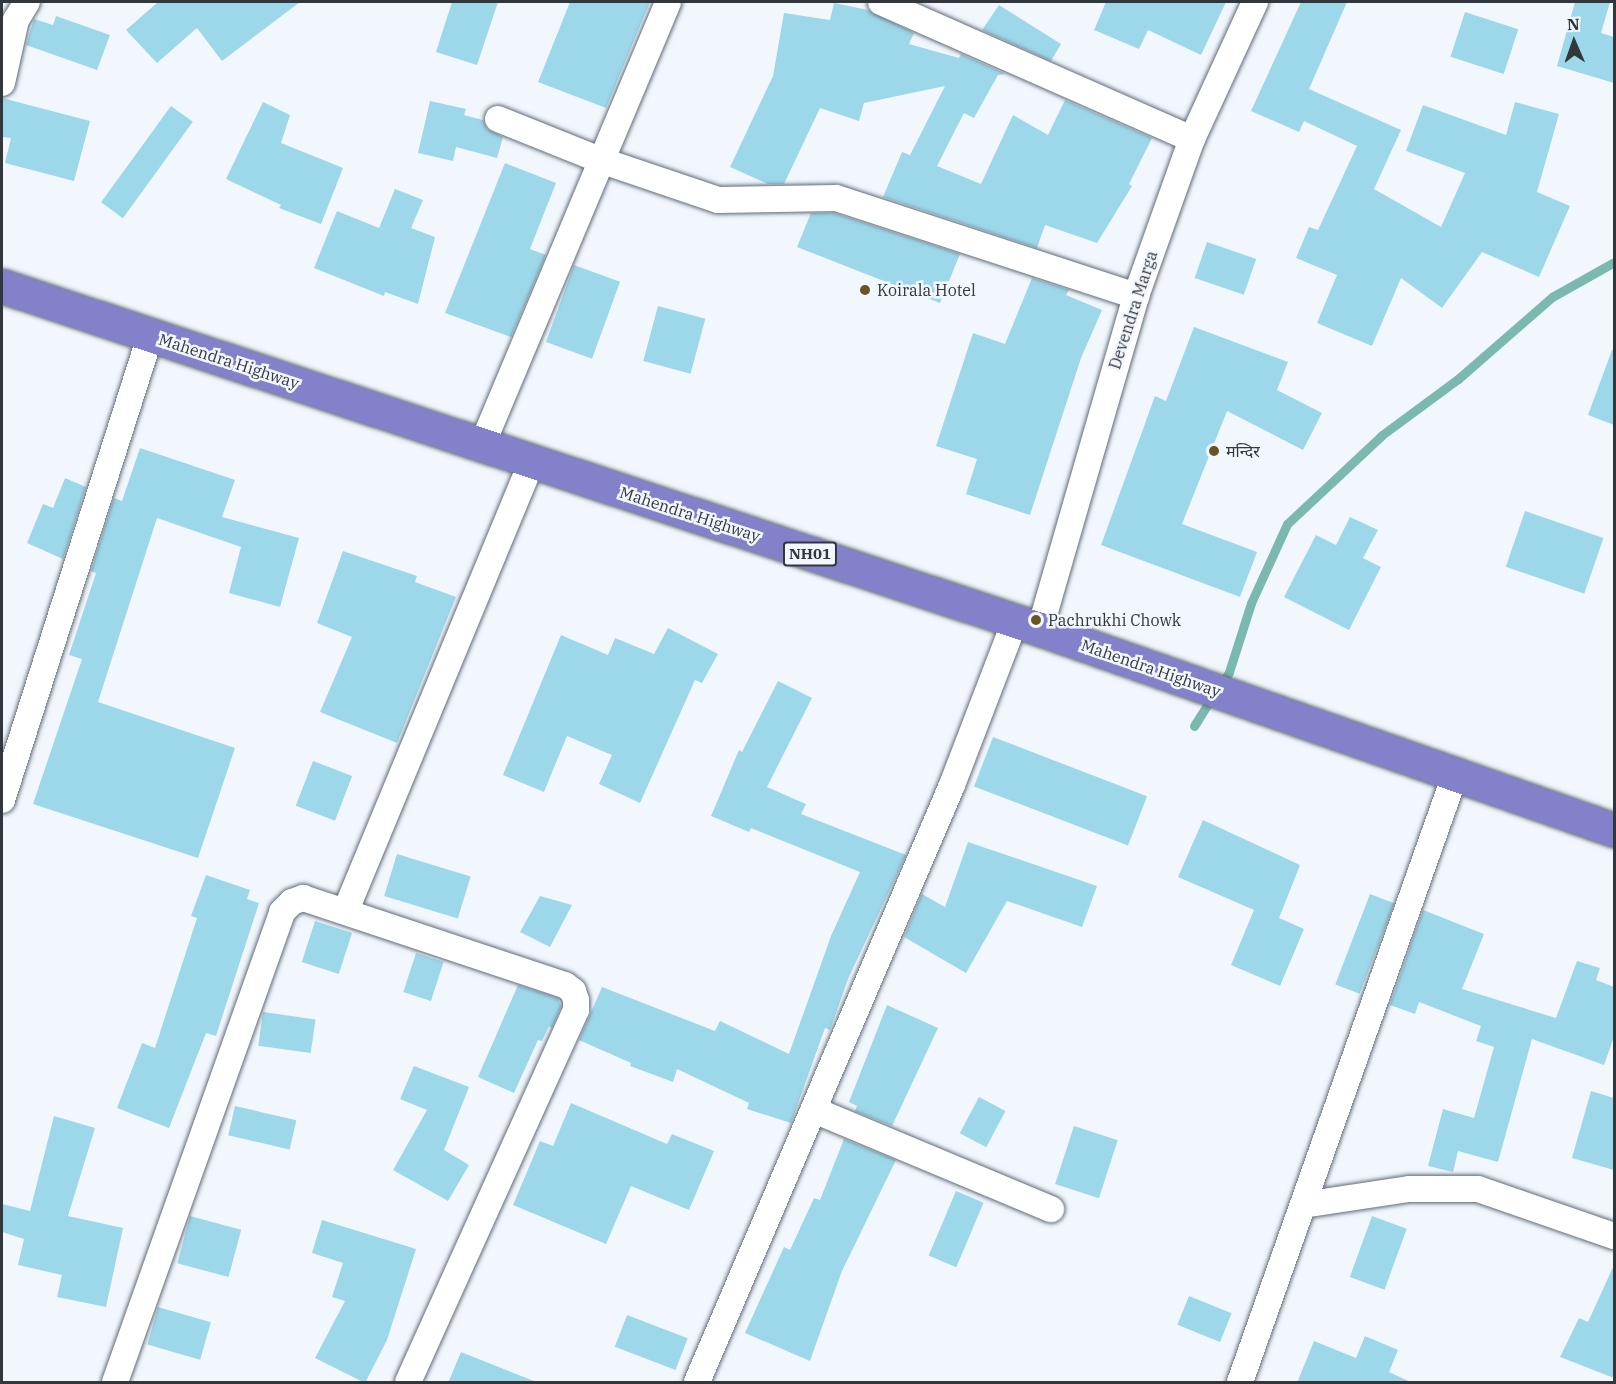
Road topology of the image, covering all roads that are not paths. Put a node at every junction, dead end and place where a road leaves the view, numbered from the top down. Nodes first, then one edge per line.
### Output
1 (27, 2) edge
2 (668, 2) edge
3 (881, 2) edge
4 (1255, 2) edge
5 (2, 83) edge
6 (498, 119) dead end
7 (1192, 139) junction
8 (600, 160) junction
9 (2, 286) edge
10 (1136, 297) junction
11 (150, 336) junction
12 (482, 445) junction
13 (532, 462) junction
14 (1028, 625) junction
15 (1455, 775) junction
16 (2, 800) edge
17 (1614, 830) edge
18 (346, 910) junction
19 (814, 1110) junction
20 (1303, 1205) junction
21 (1051, 1209) dead end
22 (1614, 1236) edge
23 (115, 1383) edge
24 (408, 1383) edge
25 (697, 1383) edge
26 (1240, 1383) edge

1 - 5 street
2 - 8 street
3 - 7 street
4 - 7 street, Devendra Marga
6 - 8 street
7 - 10 street, Devendra Marga
8 - 10 street
8 - 12 street
9 - 11 highway, Mahendra Highway / NH01
10 - 14 street, Devendra Marga
11 - 12 highway, Mahendra Highway / NH01
11 - 16 street
12 - 13 highway, Mahendra Highway / NH01
13 - 14 highway, Mahendra Highway / NH01
13 - 18 street
14 - 15 highway, Mahendra Highway / NH01
14 - 19 street, Devendra Marga
15 - 17 highway, Mahendra Highway / NH01
15 - 20 street
18 - 23 street
18 - 24 street
19 - 21 street
19 - 25 street, Devendra Marga
20 - 22 street
20 - 26 street

